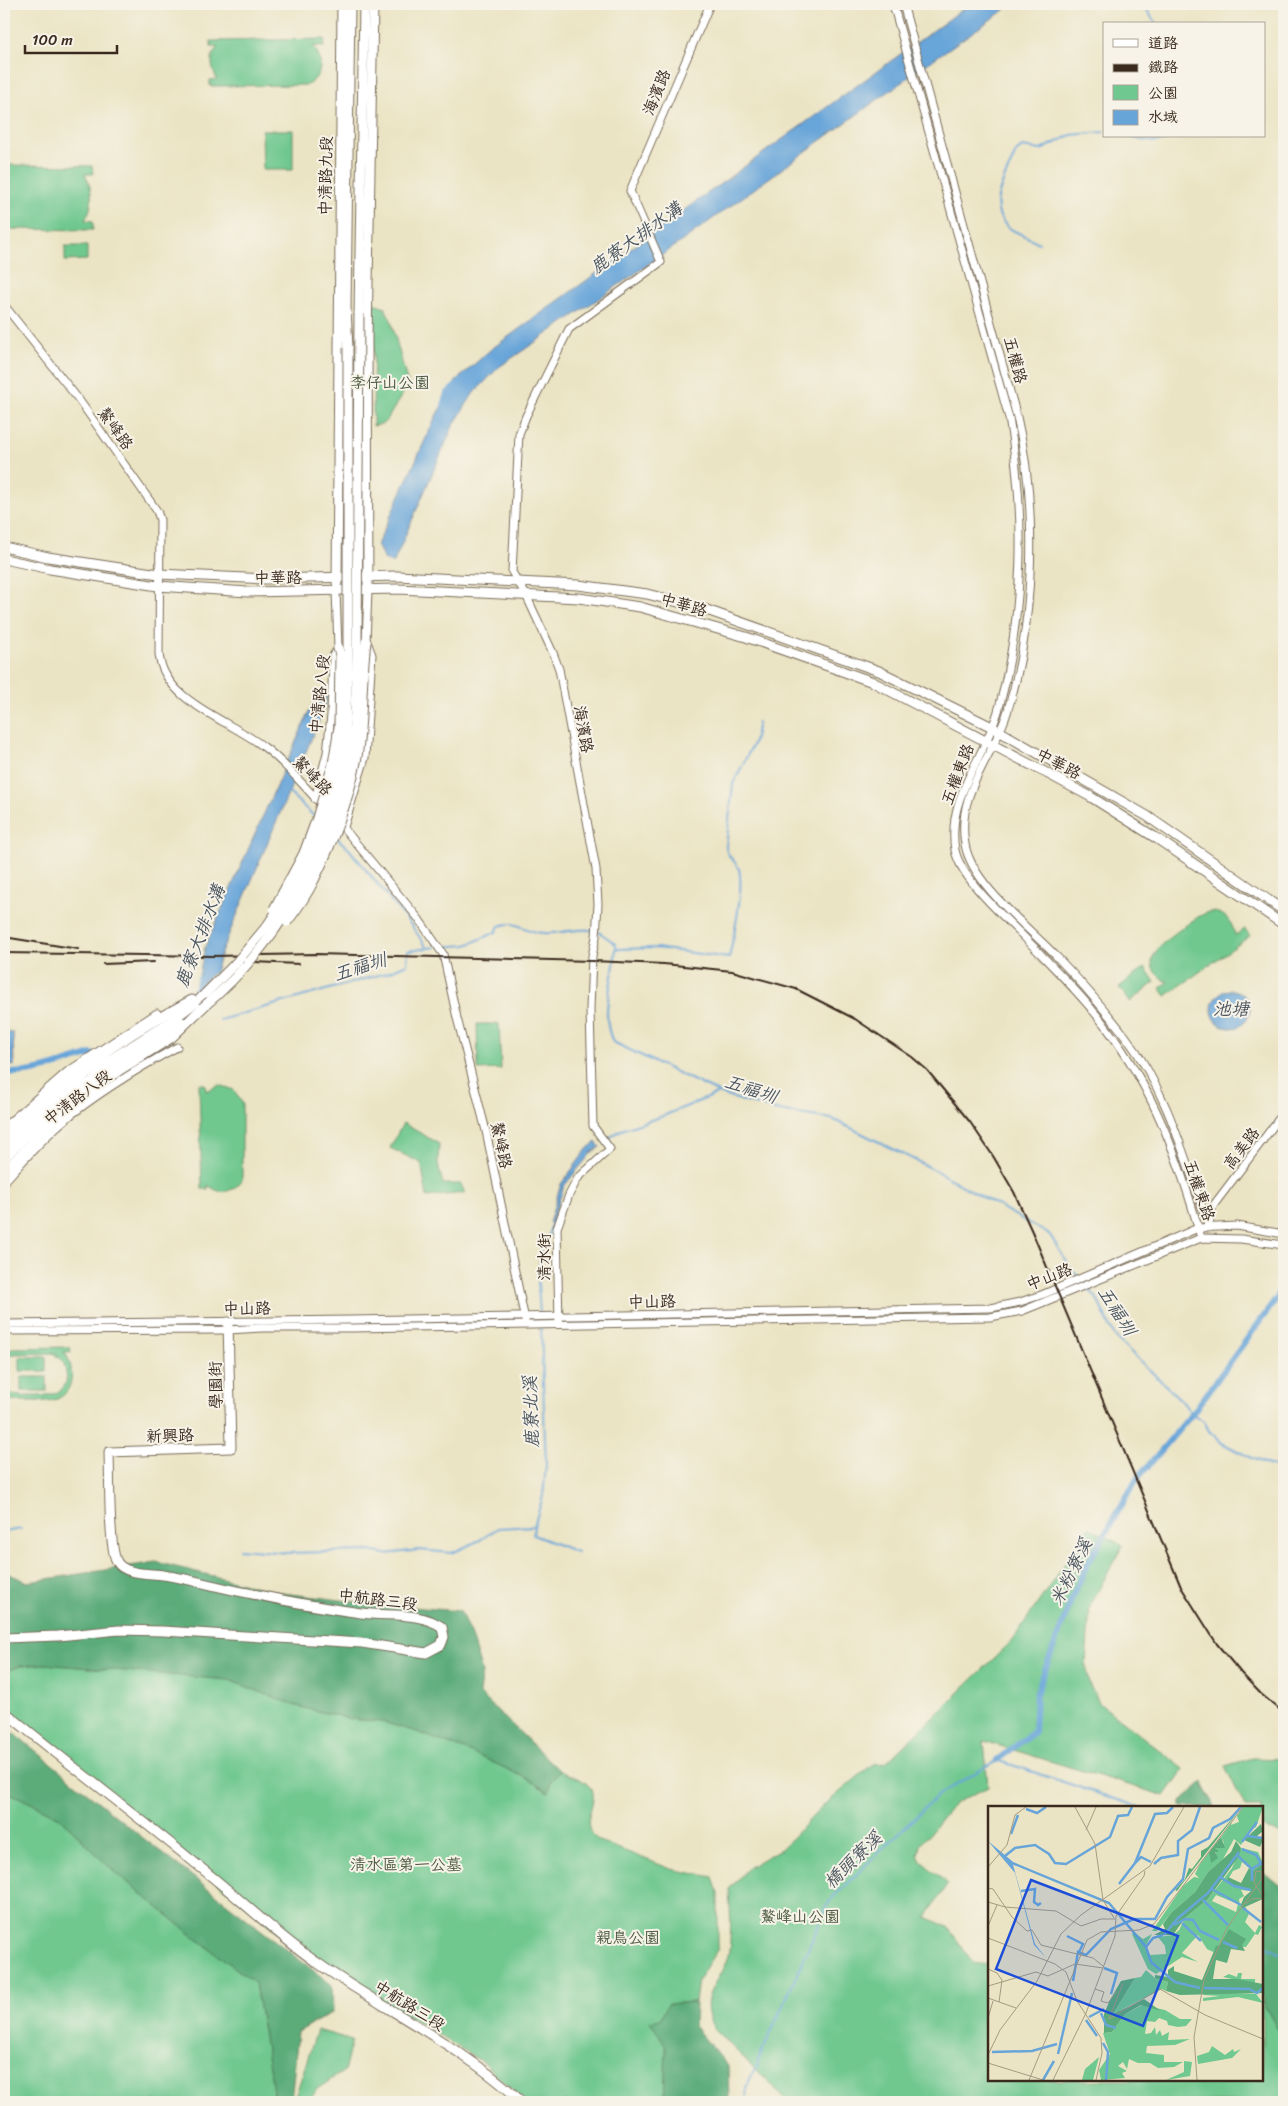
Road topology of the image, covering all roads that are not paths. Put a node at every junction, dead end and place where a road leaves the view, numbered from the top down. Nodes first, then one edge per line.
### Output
1 (342, 4) edge
2 (350, 4) edge
3 (364, 4) edge
4 (373, 4) edge
5 (710, 4) edge
6 (893, 4) edge
7 (903, 4) edge
8 (361, 302) junction
9 (4, 305) edge
10 (367, 339) junction
11 (343, 348) junction
12 (4, 547) edge
13 (4, 559) edge
14 (159, 574) junction
15 (368, 576) junction
16 (337, 578) junction
17 (517, 582) junction
18 (158, 586) junction
19 (336, 591) junction
20 (368, 591) junction
21 (526, 595) junction
22 (366, 641) junction
23 (338, 648) junction
24 (996, 729) junction
25 (989, 743) junction
26 (316, 798) junction
27 (344, 827) junction
28 (1284, 911) edge
29 (1284, 925) edge
30 (270, 929) junction
31 (206, 993) junction
32 (202, 1008) junction
33 (157, 1013) dead end
34 (177, 1047) dead end
35 (1284, 1112) edge
36 (4, 1127) edge
37 (4, 1137) edge
38 (4, 1147) edge
39 (610, 1149) joint
40 (4, 1158) edge
41 (4, 1171) edge
42 (4, 1182) edge
43 (1198, 1228) junction
44 (1208, 1228) junction
45 (1284, 1234) edge
46 (1201, 1238) junction
47 (1284, 1245) edge
48 (525, 1317) junction
49 (559, 1320) junction
50 (4, 1324) edge
51 (525, 1325) junction
52 (228, 1326) junction
53 (4, 1331) edge
54 (231, 1448) joint
55 (109, 1452) joint
56 (4, 1638) edge
57 (4, 1711) edge
58 (522, 2102) edge

1 - 11 main road, 中清路九段
2 - 11 main road, 中清路九段
3 - 8 main road
4 - 10 main road
5 - 17 street, 海濱路
6 - 24 street, 五權路
7 - 24 street, 五權路
8 - 10 main road
8 - 30 main road, bridge
9 - 14 street, 鰲峰路
10 - 15 main road
11 - 16 main road, 中清路九段
11 - 30 main road, bridge
12 - 14 main road, 中華路
13 - 18 main road, 中華路
14 - 16 main road, 中華路
14 - 18 street, 鰲峰路
15 - 16 main road, 中華路
15 - 17 main road, 中華路
15 - 20 main road
16 - 19 main road, 中清路九段
17 - 21 street, 海濱路
17 - 24 main road, 中華路
18 - 19 main road, 中華路
18 - 26 street, 鰲峰路
19 - 20 main road, 中華路
19 - 23 street, 中清路八段
20 - 21 main road, 中華路
20 - 22 street
21 - 25 main road, 中華路
21 - 39 street, 海濱路
22 - 27 street
22 - 30 main road, bridge
23 - 26 street, 中清路八段
23 - 30 main road, bridge
24 - 25 street, 五權東路
24 - 28 main road, 中華路
25 - 29 main road, 中華路
25 - 43 street, 五權東路
25 - 44 street, 五權東路
26 - 27 street, 鰲峰路
27 - 48 street, 鰲峰路
30 - 31 main road, bridge
30 - 32 main road, bridge
31 - 37 main road
31 - 38 main road
32 - 40 main road
32 - 41 main road
33 - 36 street, 中清路八段
34 - 42 street, 中清路八段
35 - 44 street, 高美路
39 - 49 street, 清水街
43 - 44 street, 中山路
43 - 46 street, 五權東路
43 - 49 street, 中山路
44 - 45 street, 中山路
44 - 46 street, 五權東路
46 - 47 street, 中山路
46 - 49 street, 中山路
48 - 49 street, 中山路
48 - 51 street, 鰲峰路
48 - 52 street, 中山路
49 - 51 street, 中山路
50 - 52 street, 中山路
51 - 52 street, 中山路
52 - 53 street, 中山路
52 - 54 main road, 學園街
54 - 55 main road, 新興路
55 - 56 main road, 中航路三段
57 - 58 main road, 中航路三段

